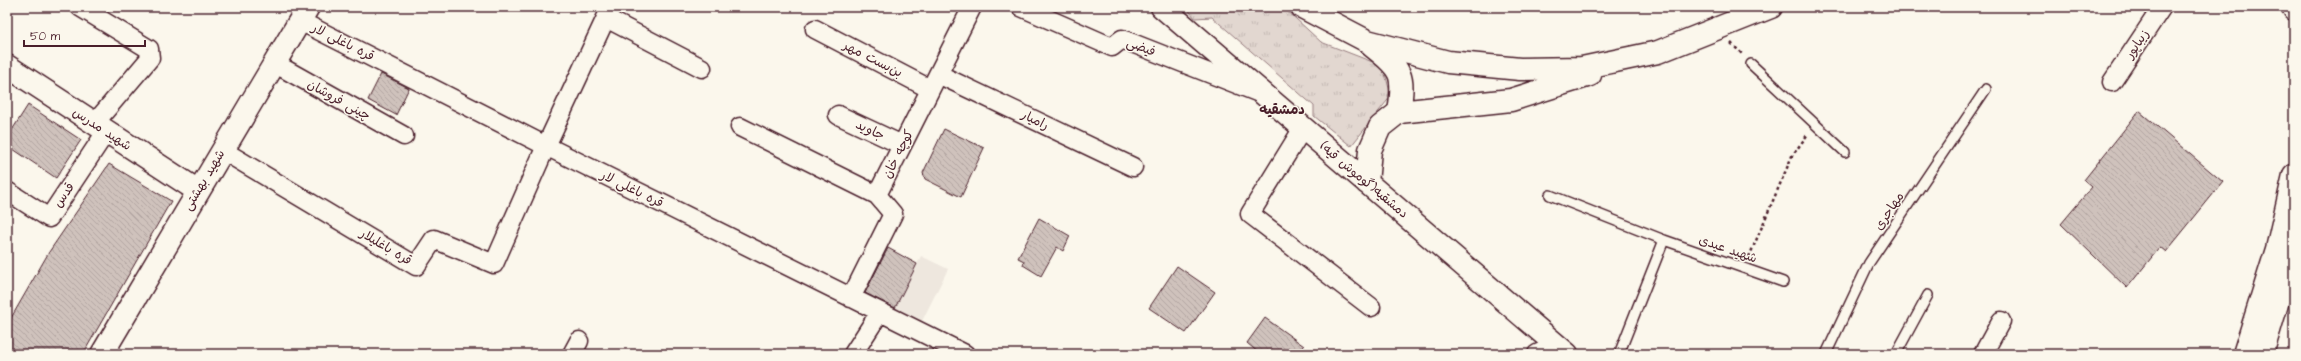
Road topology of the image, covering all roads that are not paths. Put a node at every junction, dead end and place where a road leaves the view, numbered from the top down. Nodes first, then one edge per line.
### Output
1 (80, 7) edge
2 (972, 7) edge
3 (1021, 7) edge
4 (1162, 7) edge
5 (1302, 7) edge
6 (1732, 7) edge
7 (1771, 7) edge
8 (2162, 7) edge
9 (302, 12) edge
10 (608, 13) edge
11 (815, 29) dead end
12 (1367, 41) junction
13 (1658, 52) junction
14 (274, 63) junction
15 (1751, 64) road end
16 (7, 66) edge
17 (702, 68) dead end
18 (934, 81) junction
19 (2112, 82) dead end
20 (1986, 89) dead end
21 (1265, 95) junction
22 (1399, 112) junction
23 (838, 115) dead end
24 (740, 127) dead end
25 (100, 128) junction
26 (1303, 128) junction
27 (404, 136) dead end
28 (902, 145) junction
29 (546, 146) junction
30 (222, 150) junction
31 (1845, 152) dead end
32 (1133, 167) dead end
33 (2294, 175) edge
34 (1367, 183) junction
35 (7, 191) edge
36 (198, 191) junction
37 (877, 195) junction
38 (1550, 195) dead end
39 (1664, 240) junction
40 (2294, 247) edge
41 (1783, 282) dead end
42 (1928, 295) dead end
43 (851, 298) junction
44 (1371, 307) dead end
45 (880, 312) junction
46 (2001, 321) dead end
47 (1562, 349) edge
48 (102, 354) edge
49 (853, 354) edge
50 (965, 354) edge
51 (1537, 354) edge
52 (1619, 354) edge
53 (1826, 354) edge
54 (1896, 354) edge
55 (1982, 354) edge
56 (2244, 354) edge
57 (2262, 354) edge

1 - 25 street
2 - 18 street, کوچه خان
3 - 21 street, فیضی
4 - 21 main road, دمشقیه(گوموش قیه)
5 - 12 main road
6 - 13 main road
7 - 13 main road
8 - 19 street, زیباپور
9 - 14 main road, شهید بهشتى
9 - 29 street, قره باغلی لار
10 - 17 street
10 - 29 street
11 - 18 street, بن‌بست مهر
12 - 13 main road
12 - 22 main road
13 - 22 main road
14 - 27 street, چینی فروشان
14 - 30 main road, شهید بهشتى
15 - 31 lane
16 - 25 main road, شهید مدرس
18 - 28 street, کوچه خان
18 - 32 street, رامیار
20 - 53 lane, مهاجری
21 - 26 main road, دمشقیه(گوموش قیه)
22 - 34 main road
23 - 28 street, جاوید
24 - 37 street
25 - 35 street, قدس
25 - 36 main road, شهید مدرس
26 - 34 main road, دمشقیه(گوموش قیه)
26 - 44 street
28 - 37 street, کوچه خان
29 - 30 street, قره باغلیلار
29 - 43 street, قره باغلی لار
30 - 36 main road, شهید بهشتى
33 - 56 main road
34 - 47 main road, دمشقیه(گوموش قیه)
36 - 48 main road, شهید بهشتى
37 - 43 street, کوچه خان
38 - 39 lane, شهید عیدی
39 - 41 lane, شهید عیدی
39 - 52 lane
40 - 57 main road
42 - 54 lane
43 - 45 street, قره باغلی لار
45 - 49 street
45 - 50 street, قره باغلی لار
46 - 55 street
47 - 51 street

